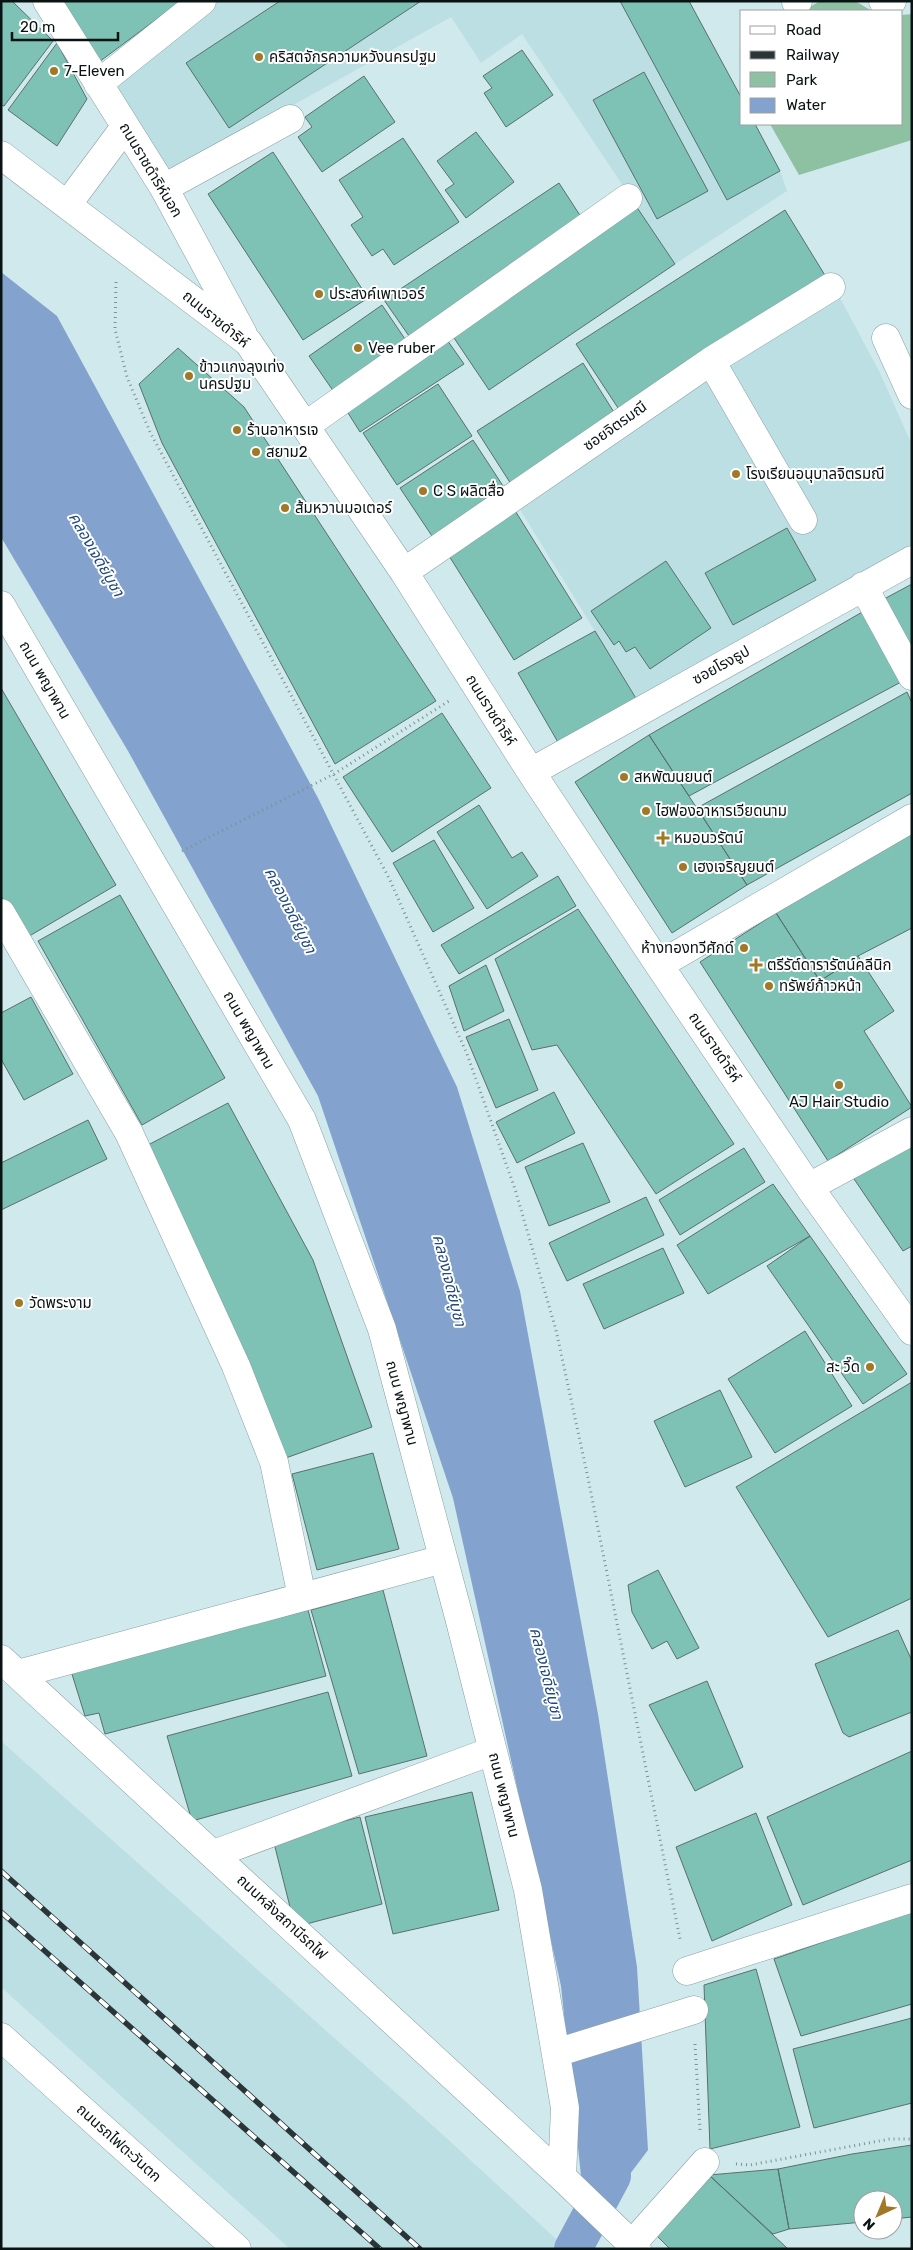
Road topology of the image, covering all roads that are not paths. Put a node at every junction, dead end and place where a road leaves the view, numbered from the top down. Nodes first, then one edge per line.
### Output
1 (47, 1) edge
2 (202, 1) edge
3 (883, 1) edge
4 (892, 1) edge
5 (98, 84) junction
6 (290, 119) dead end
7 (125, 127) junction
8 (1, 155) edge
9 (164, 188) junction
10 (628, 198) dead end
11 (68, 205) junction
12 (831, 287) dead end
13 (886, 338) dead end
14 (248, 342) junction
15 (711, 360) junction
16 (912, 395) edge
17 (305, 426) junction
18 (803, 520) dead end
19 (912, 560) edge
20 (404, 572) junction
21 (863, 586) junction
22 (1, 605) edge
23 (912, 676) edge
24 (531, 772) junction
25 (912, 818) edge
26 (1, 913) edge
27 (8, 940) edge
28 (658, 965) junction
29 (912, 1131) edge
30 (809, 1187) junction
31 (912, 1331) edge
32 (443, 1559) junction
33 (302, 1597) junction
34 (10, 1667) edge
35 (492, 1751) junction
36 (214, 1854) junction
37 (912, 1898) edge
38 (687, 1971) road end
39 (685, 2013) road end
40 (1, 2036) edge
41 (556, 2053) junction
42 (704, 2162) road end
43 (567, 2182) junction
44 (629, 2242) edge
45 (236, 2249) edge

1 - 5 street, ถนนราชดำริห์นอก
2 - 5 street
3 - 4 street
5 - 7 street, ถนนราชดำริห์นอก
6 - 9 street
7 - 9 street, ถนนราชดำริห์นอก
7 - 11 street
8 - 11 street, ถนนราชดำริห์
9 - 14 street, ถนนราชดำริห์นอก
10 - 17 street
11 - 14 street, ถนนราชดำริห์
12 - 15 street, ซอยจิตรมณี
13 - 16 street
14 - 17 street, ถนนราชดำริห์
15 - 18 street
15 - 20 street, ซอยจิตรมณี
17 - 20 street, ถนนราชดำริห์
19 - 21 street, ซอยโรงธูป
20 - 24 street, ถนนราชดำริห์
21 - 23 street
21 - 24 street, ซอยโรงธูป
22 - 32 street, ถนน พญาพาน
24 - 28 street, ถนนราชดำริห์
25 - 28 street
26 - 27 street
27 - 33 street
28 - 30 street, ถนนราชดำริห์
29 - 30 street
30 - 31 street, ถนนราชดำริห์
32 - 33 street
32 - 35 street, ถนน พญาพาน
33 - 34 street
34 - 36 street, ถนนหลังสถานีรถไฟ
35 - 36 street
35 - 41 street, ถนน พญาพาน
36 - 43 street, ถนนหลังสถานีรถไฟ
37 - 38 street
39 - 41 street
40 - 45 street, ถนนรถไฟตะวันตก
41 - 43 street, ถนน พญาพาน
42 - 44 street
43 - 44 street

